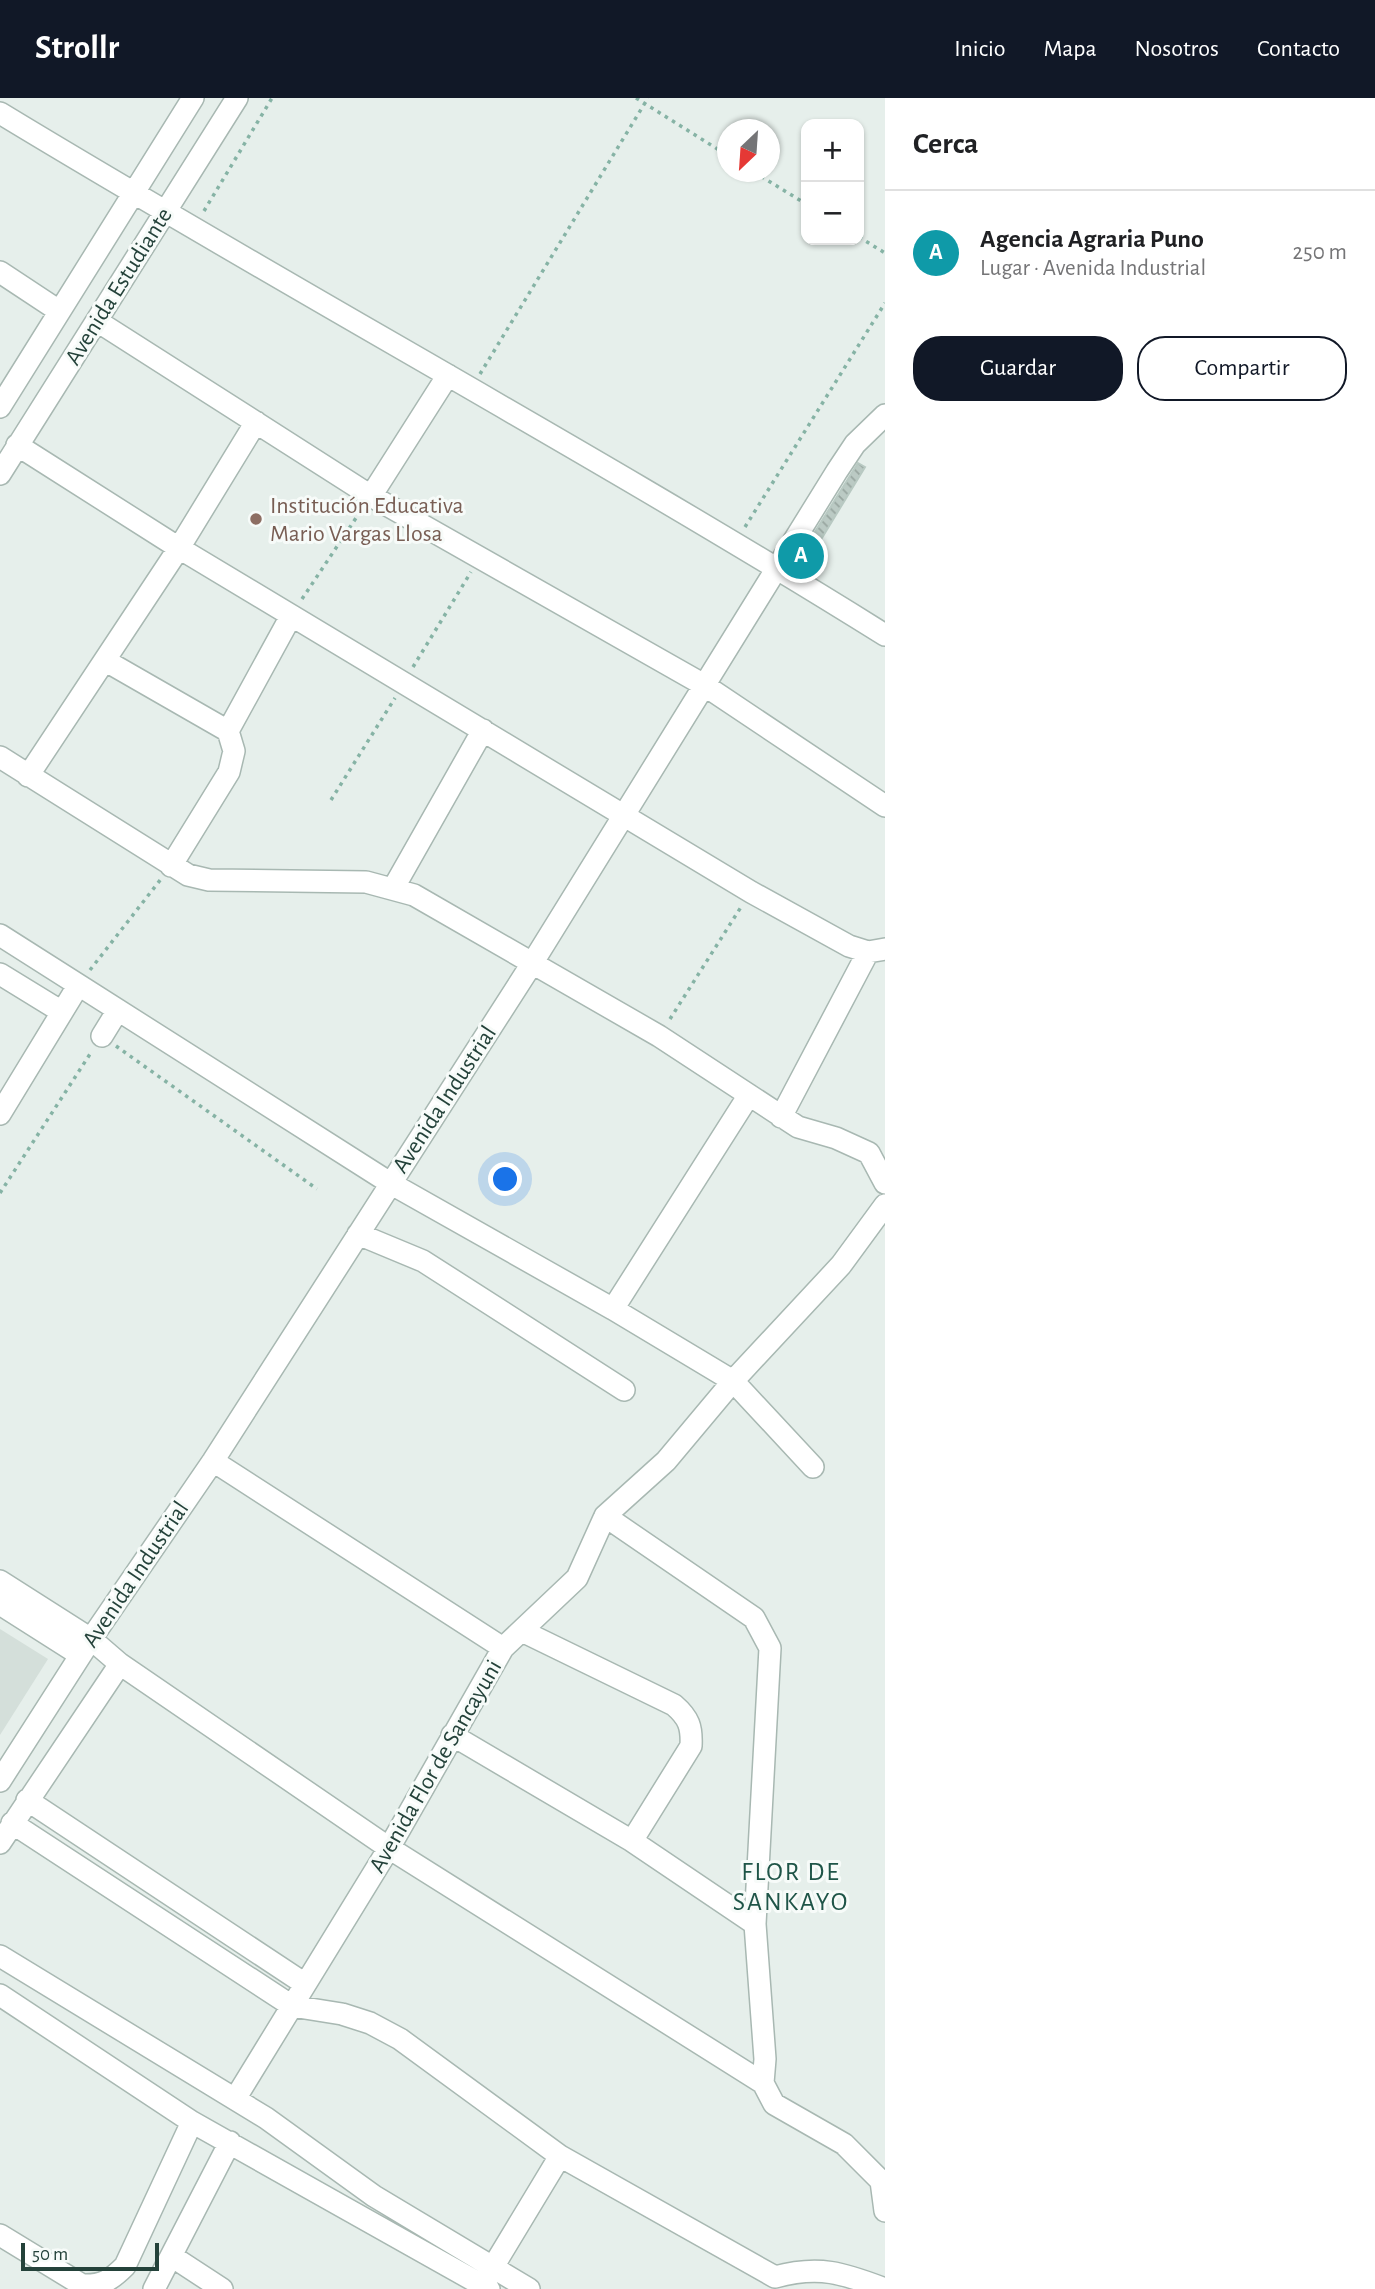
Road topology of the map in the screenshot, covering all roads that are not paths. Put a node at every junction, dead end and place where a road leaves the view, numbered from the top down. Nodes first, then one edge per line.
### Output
1 (6, 98) edge
2 (193, 98) edge
3 (237, 98) edge
4 (0, 108) edge
5 (0, 113) edge
6 (133, 194) junction
7 (165, 211) junction
8 (0, 272) edge
9 (59, 311) junction
10 (97, 321) junction
11 (448, 375) junction
12 (0, 407) edge
13 (885, 415) edge
14 (256, 422) junction
15 (17, 445) junction
16 (0, 474) edge
17 (371, 496) junction
18 (179, 548) junction
19 (776, 567) junction
20 (291, 616) junction
21 (885, 635) edge
22 (106, 661) junction
23 (704, 685) junction
24 (483, 730) junction
25 (228, 731) junction
26 (0, 757) edge
27 (28, 776) junction
28 (885, 806) edge
29 (622, 814) junction
30 (171, 866) junction
31 (394, 887) junction
32 (0, 935) edge
33 (876, 950) edge
34 (533, 962) junction
35 (0, 974) edge
36 (78, 986) junction
37 (118, 1010) junction
38 (62, 1012) junction
39 (102, 1036) road end
40 (749, 1095) junction
41 (0, 1114) edge
42 (781, 1117) junction
43 (885, 1182) edge
44 (390, 1183) junction
45 (885, 1205) edge
46 (358, 1234) junction
47 (613, 1309) junction
48 (733, 1381) junction
49 (624, 1390) dead end
50 (213, 1461) junction
51 (813, 1467) dead end
52 (605, 1516) junction
53 (0, 1581) edge
54 (0, 1604) edge
55 (522, 1632) junction
56 (86, 1647) junction
57 (503, 1648) junction
58 (120, 1664) junction
59 (452, 1735) junction
60 (0, 1782) edge
61 (27, 1800) junction
62 (12, 1823) junction
63 (632, 1841) junction
64 (0, 1843) edge
65 (389, 1848) junction
66 (755, 1924) junction
67 (0, 1956) edge
68 (305, 1984) junction
69 (0, 1995) edge
70 (292, 2006) junction
71 (763, 2083) junction
72 (235, 2099) junction
73 (192, 2122) junction
74 (230, 2142) junction
75 (560, 2156) junction
76 (885, 2211) edge
77 (0, 2235) edge
78 (173, 2257) junction
79 (493, 2267) junction
80 (773, 2283) edge
81 (154, 2289) edge
82 (222, 2289) edge
83 (489, 2289) edge
84 (529, 2289) edge
85 (885, 2289) edge

1 - 4 street
2 - 6 street, Avenida Estudiante
3 - 7 street, Avenida Estudiante
5 - 6 street
6 - 7 street
6 - 9 street, Avenida Estudiante
7 - 10 street, Avenida Estudiante
7 - 11 street
8 - 9 street
9 - 12 street, Avenida Estudiante
10 - 14 street
10 - 15 street, Avenida Estudiante
11 - 17 street
11 - 19 street
13 - 19 street, Avenida Industrial
14 - 17 street
14 - 18 street
15 - 16 street, Avenida Estudiante
15 - 18 street
17 - 23 street
18 - 20 street
18 - 22 street
19 - 21 street
19 - 23 street, Avenida Industrial
20 - 24 street
20 - 25 street
22 - 25 street
22 - 27 street
23 - 28 street
23 - 29 street, Avenida Industrial
24 - 29 street
24 - 31 street
25 - 30 street
26 - 27 street
27 - 30 street
29 - 33 street
29 - 34 street, Avenida Industrial
30 - 31 street
31 - 34 street
32 - 36 street
33 - 42 street
34 - 40 street
34 - 44 street, Avenida Industrial
35 - 38 street
36 - 37 street
36 - 38 street
37 - 39 street
37 - 44 street
38 - 41 street
40 - 42 street
40 - 47 street
42 - 43 street
44 - 46 street, Avenida Industrial
44 - 47 street
45 - 48 street, Avenida Flor de Sancayuni
46 - 49 street
46 - 50 street, Avenida Industrial
47 - 48 street
48 - 51 street
48 - 52 street, Avenida Flor de Sancayuni
50 - 56 street, Avenida Industrial
50 - 57 street
52 - 55 street, Avenida Flor de Sancayuni
52 - 66 street
53 - 56 street
54 - 56 street
55 - 57 street, Avenida Flor de Sancayuni
55 - 63 street
56 - 58 street
56 - 60 street, Avenida Industrial
57 - 59 street, Avenida Flor de Sancayuni
58 - 61 street, Avenida Industrial
58 - 65 street
59 - 63 street
59 - 65 street, Avenida Flor de Sancayuni
61 - 62 street, Avenida Industrial
61 - 68 street
62 - 64 street, Avenida Industrial
62 - 70 street
63 - 66 street
65 - 68 street, Avenida Flor de Sancayuni
65 - 71 street
66 - 71 street
67 - 72 street
68 - 70 street, Avenida Flor de Sancayuni
69 - 73 street
70 - 72 street, Avenida Flor de Sancayuni
70 - 75 street
71 - 76 street
72 - 79 street
73 - 74 street
73 - 77 street
74 - 78 street
74 - 83 street
75 - 79 street
75 - 80 street
78 - 81 street
78 - 82 street
79 - 84 street
80 - 85 street

